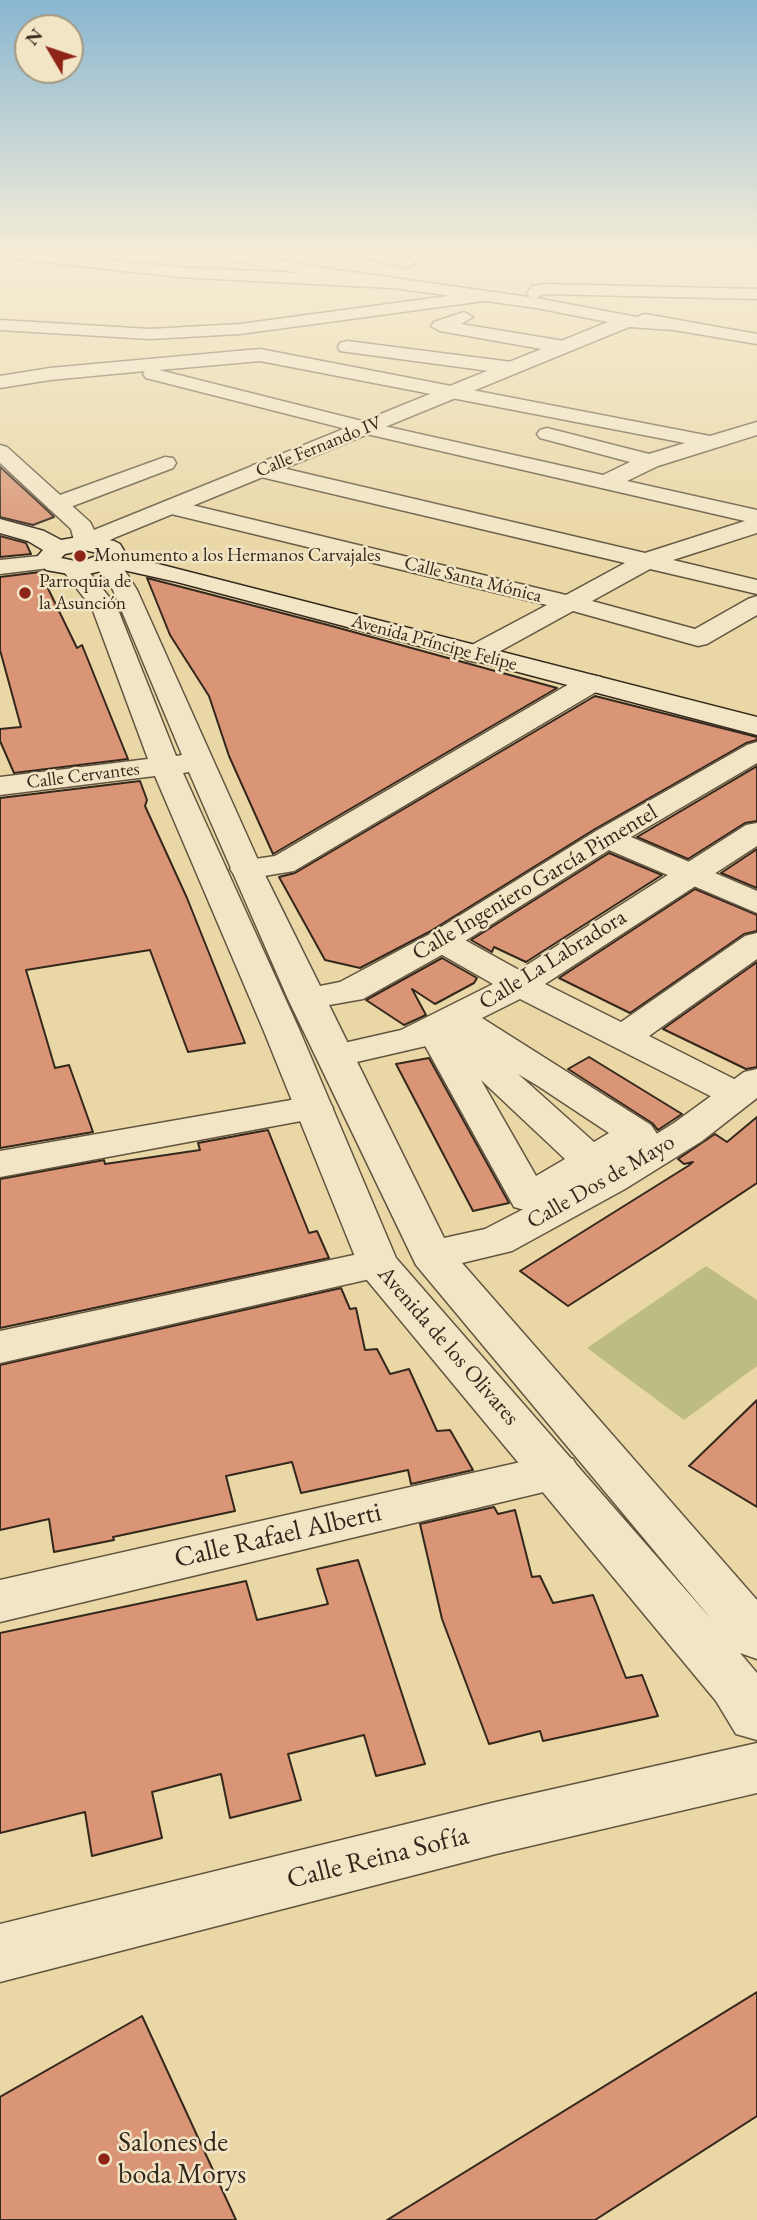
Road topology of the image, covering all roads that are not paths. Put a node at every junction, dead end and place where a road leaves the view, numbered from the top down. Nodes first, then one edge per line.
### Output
1 (391, 353) edge
2 (550, 353) edge
3 (260, 355) joint
4 (126, 367) junction
5 (512, 368) junction
6 (0, 382) edge
7 (456, 391) junction
8 (365, 428) junction
9 (532, 430) dead end
10 (754, 431) edge
11 (710, 442) junction
12 (0, 451) edge
13 (650, 461) junction
14 (165, 463) dead end
15 (261, 470) junction
16 (603, 484) junction
17 (57, 504) junction
18 (171, 507) junction
19 (757, 517) edge
20 (757, 525) edge
21 (0, 526) edge
22 (87, 560) junction
23 (649, 560) junction
24 (0, 567) edge
25 (757, 587) edge
26 (570, 603) junction
27 (757, 604) edge
28 (475, 654) junction
29 (591, 683) junction
30 (757, 726) edge
31 (757, 751) edge
32 (182, 764) junction
33 (0, 786) edge
34 (757, 832) edge
35 (607, 838) junction
36 (246, 869) junction
37 (689, 874) junction
38 (757, 903) edge
39 (442, 941) junction
40 (757, 943) edge
41 (520, 985) junction
42 (306, 999) junction
43 (449, 1029) junction
44 (624, 1037) junction
45 (335, 1056) junction
46 (747, 1087) edge
47 (314, 1108) junction
48 (0, 1164) edge
49 (600, 1171) junction
50 (431, 1255) junction
51 (377, 1264) junction
52 (0, 1347) edge
53 (556, 1472) junction
54 (0, 1601) edge
55 (757, 1637) edge
56 (757, 1738) edge
57 (0, 1953) edge

1 - 5 street
2 - 5 street, Calle Fernando IV
3 - 4 street
3 - 7 street
4 - 6 street
4 - 8 street
5 - 7 street, Calle Fernando IV
7 - 8 street, Calle Fernando IV
7 - 11 street
8 - 15 street, Calle Fernando IV
8 - 16 street
9 - 13 street
10 - 11 street
11 - 13 street
12 - 17 street
13 - 16 street
14 - 17 street
15 - 18 street, Calle Fernando IV
15 - 23 street
16 - 19 street
17 - 22 street
18 - 22 street, Calle Fernando IV
18 - 26 street, Calle Santa Mónica
20 - 23 street
21 - 22 street, Avenida Príncipe Felipe
22 - 24 street
22 - 28 street, Avenida Príncipe Felipe
22 - 32 street, Avenida de los Olivares
22 - 32 street, Avenida de los Olivares
23 - 25 street
23 - 26 street
26 - 27 street, Calle Santa Mónica
26 - 28 street
28 - 29 street, Avenida Príncipe Felipe
29 - 30 street, Avenida Príncipe Felipe
29 - 36 street
31 - 35 street, Calle Ingeniero García Pimentel
32 - 33 street, Calle Cervantes
32 - 36 street, Avenida de los Olivares
32 - 47 street, Avenida de los Olivares
34 - 37 street, Calle La Labradora
35 - 37 street
35 - 39 street, Calle Ingeniero García Pimentel
36 - 42 street, Avenida de los Olivares
37 - 38 street
37 - 41 street, Calle La Labradora
39 - 41 street
39 - 42 street, Calle Ingeniero García Pimentel
40 - 44 street
41 - 43 street, Calle La Labradora
41 - 44 street
42 - 45 street, Avenida de los Olivares
43 - 45 street, Calle La Labradora
43 - 49 street
43 - 49 street
43 - 49 street
44 - 46 street
45 - 50 street, Avenida de los Olivares
46 - 49 street, Calle Dos de Mayo
47 - 48 street
47 - 51 street, Avenida de los Olivares
49 - 50 street, Calle Dos de Mayo
50 - 55 street, Avenida de los Olivares
51 - 52 street
51 - 53 street, Avenida de los Olivares
53 - 54 street, Calle Rafael Alberti
53 - 56 street, Avenida de los Olivares
56 - 57 street, Calle Reina Sofía

